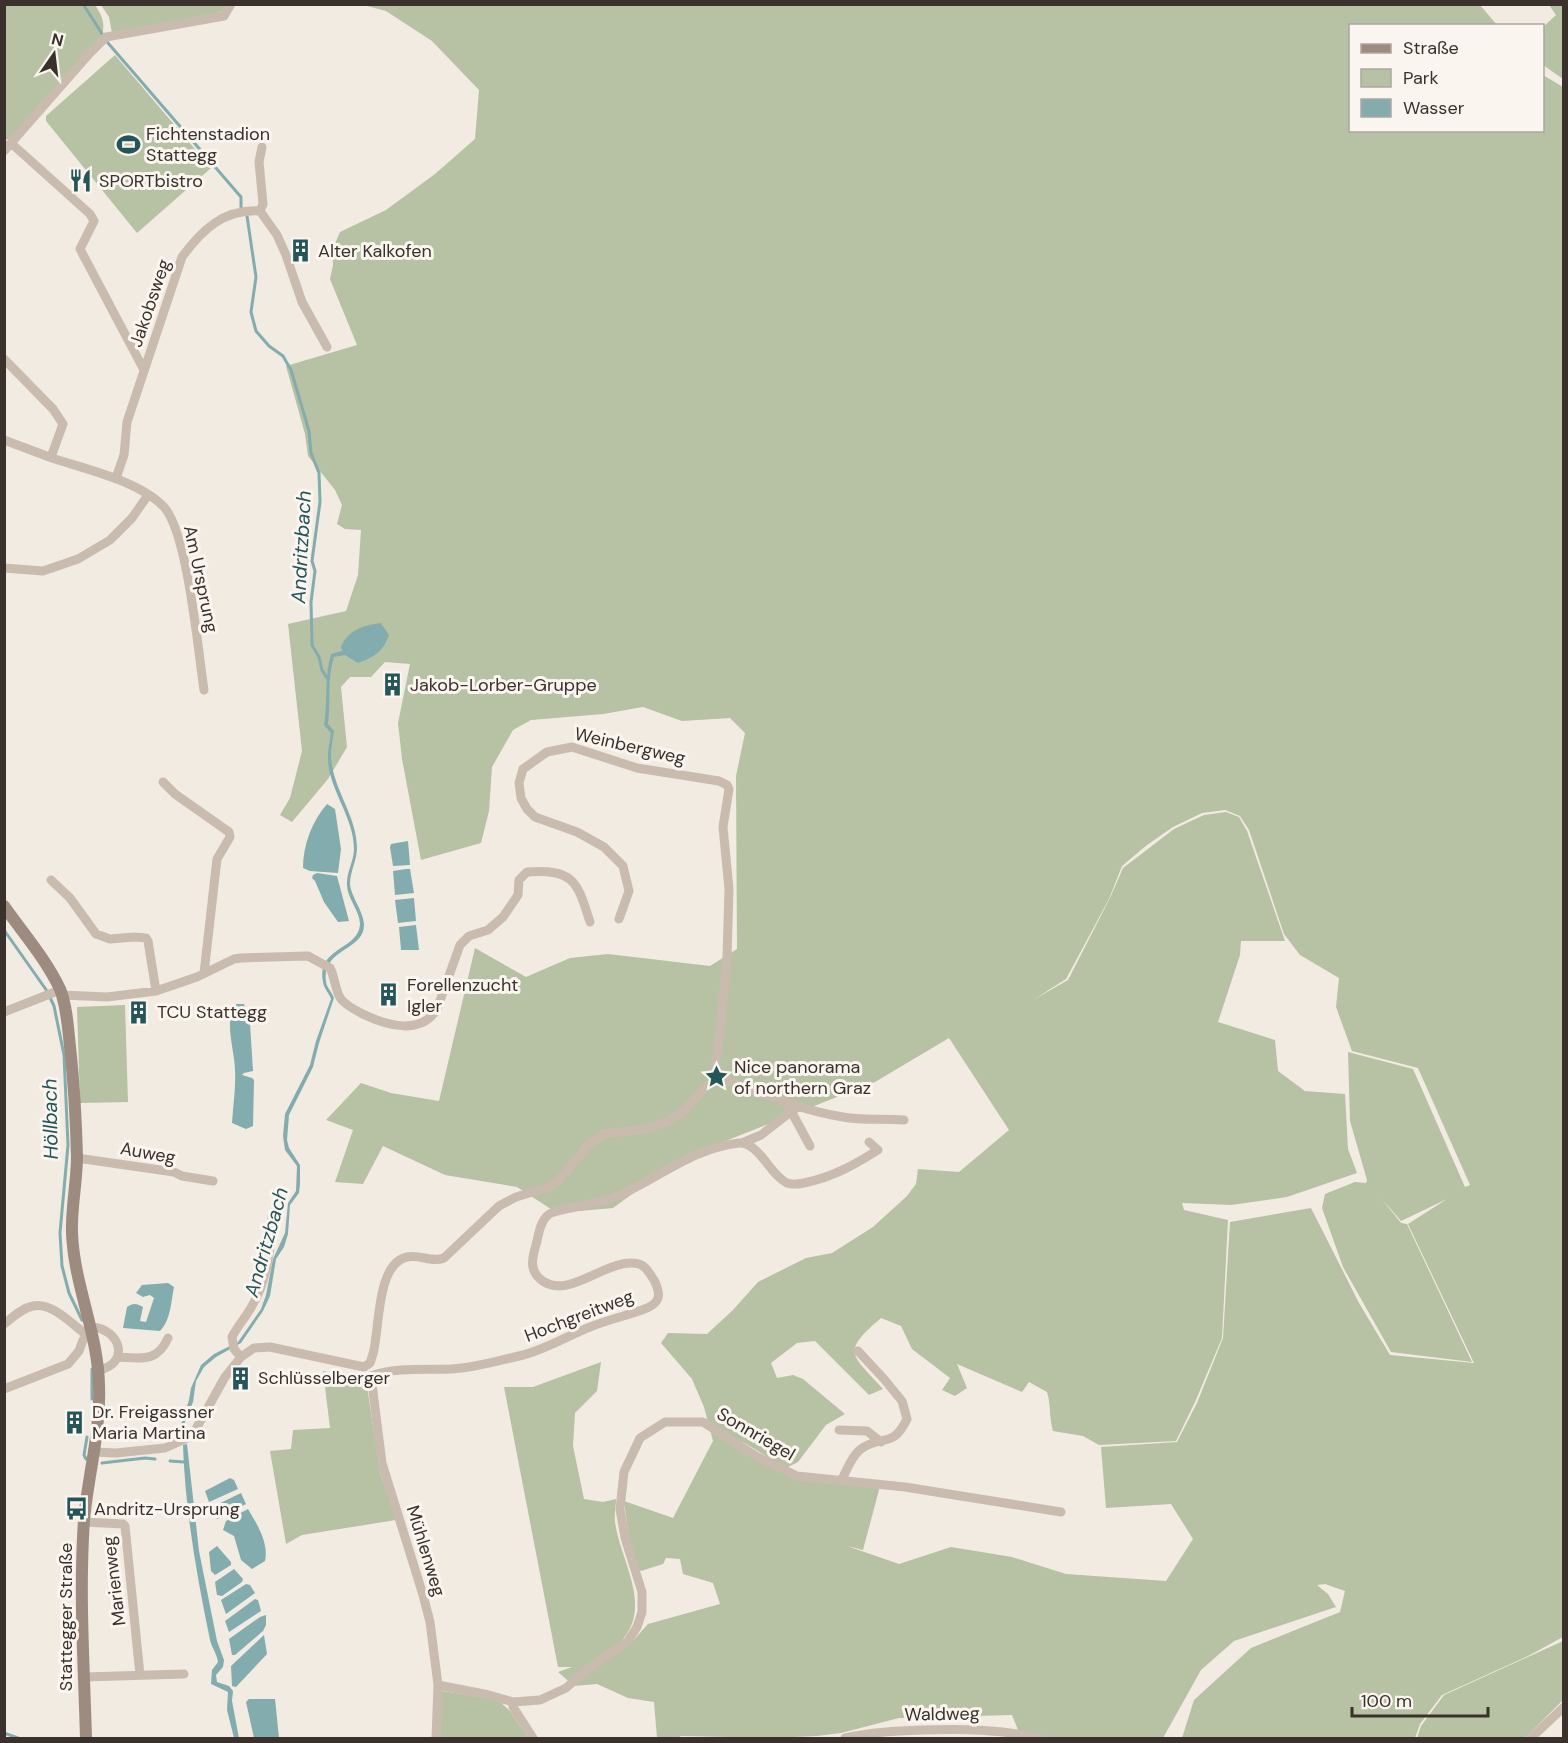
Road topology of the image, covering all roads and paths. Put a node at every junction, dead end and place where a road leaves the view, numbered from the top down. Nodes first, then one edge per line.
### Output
1 (231, 4) edge
2 (12, 144) junction
3 (262, 147) dead end
4 (4, 151) edge
5 (255, 211) junction
6 (327, 347) dead end
7 (4, 359) edge
8 (144, 370) junction
9 (4, 440) edge
10 (51, 457) junction
11 (116, 478) junction
12 (148, 495) junction
13 (4, 568) edge
14 (204, 690) dead end
15 (163, 783) dead end
16 (51, 880) dead end
17 (4, 906) edge
18 (619, 919) dead end
19 (590, 922) dead end
20 (204, 973) junction
21 (156, 991) junction
22 (61, 992) junction
23 (4, 1012) edge
24 (714, 1075) junction
25 (789, 1107) junction
26 (904, 1120) dead end
27 (869, 1142) dead end
28 (742, 1143) junction
29 (810, 1146) dead end
30 (77, 1158) junction
31 (213, 1181) dead end
32 (272, 1216) dead end
33 (4, 1324) edge
34 (92, 1329) junction
35 (168, 1338) dead end
36 (858, 1351) dead end
37 (118, 1357) junction
38 (241, 1357) junction
39 (364, 1367) junction
40 (99, 1370) junction
41 (371, 1376) junction
42 (4, 1389) edge
43 (839, 1430) dead end
44 (881, 1442) junction
45 (94, 1452) junction
46 (842, 1479) junction
47 (1061, 1512) dead end
48 (84, 1522) junction
49 (183, 1674) dead end
50 (140, 1675) junction
51 (84, 1677) junction
52 (438, 1685) junction
53 (513, 1702) junction
54 (1563, 1707) edge
55 (871, 1735) edge
56 (86, 1738) edge
57 (436, 1738) edge
58 (533, 1738) edge
59 (845, 1738) edge
60 (1038, 1738) edge
61 (1531, 1738) edge

1 - 2 street
2 - 4 street
2 - 8 street
3 - 5 street
5 - 6 street
5 - 8 street, Jakobsweg
7 - 10 street
8 - 11 street, Jakobsweg
9 - 10 street, Am Ursprung
10 - 11 street, Am Ursprung
11 - 12 street, Am Ursprung
12 - 13 street
12 - 14 street, Am Ursprung
15 - 20 street
16 - 21 street
17 - 22 main road, Stattegger Straße
18 - 24 street, Weinbergweg
19 - 20 street
20 - 21 street
21 - 22 street
22 - 23 street
22 - 30 main road, Stattegger Straße
24 - 25 street
24 - 39 street
25 - 26 street
25 - 28 street, Hochgreitweg
25 - 29 street
27 - 28 street
28 - 41 street, Hochgreitweg
30 - 31 street, Auweg
30 - 34 main road, Stattegger Straße
32 - 38 street
33 - 34 street
34 - 37 street
34 - 40 main road, Stattegger Straße
34 - 42 street
35 - 37 street
36 - 44 street
37 - 40 street
38 - 39 street
38 - 45 street
39 - 41 street
40 - 45 main road, Stattegger Straße
41 - 52 street, Mühlenweg
43 - 44 street
44 - 46 street
45 - 48 main road, Stattegger Straße
46 - 47 street, Sonnriegel
46 - 53 street, Sonnriegel
48 - 50 street, Marienweg
48 - 51 main road, Stattegger Straße
49 - 50 street
50 - 51 street
51 - 56 main road, Stattegger Straße
52 - 53 street
52 - 57 street, Mühlenweg
53 - 58 street
54 - 61 street
55 - 59 street, Waldweg
55 - 60 street, Waldweg

